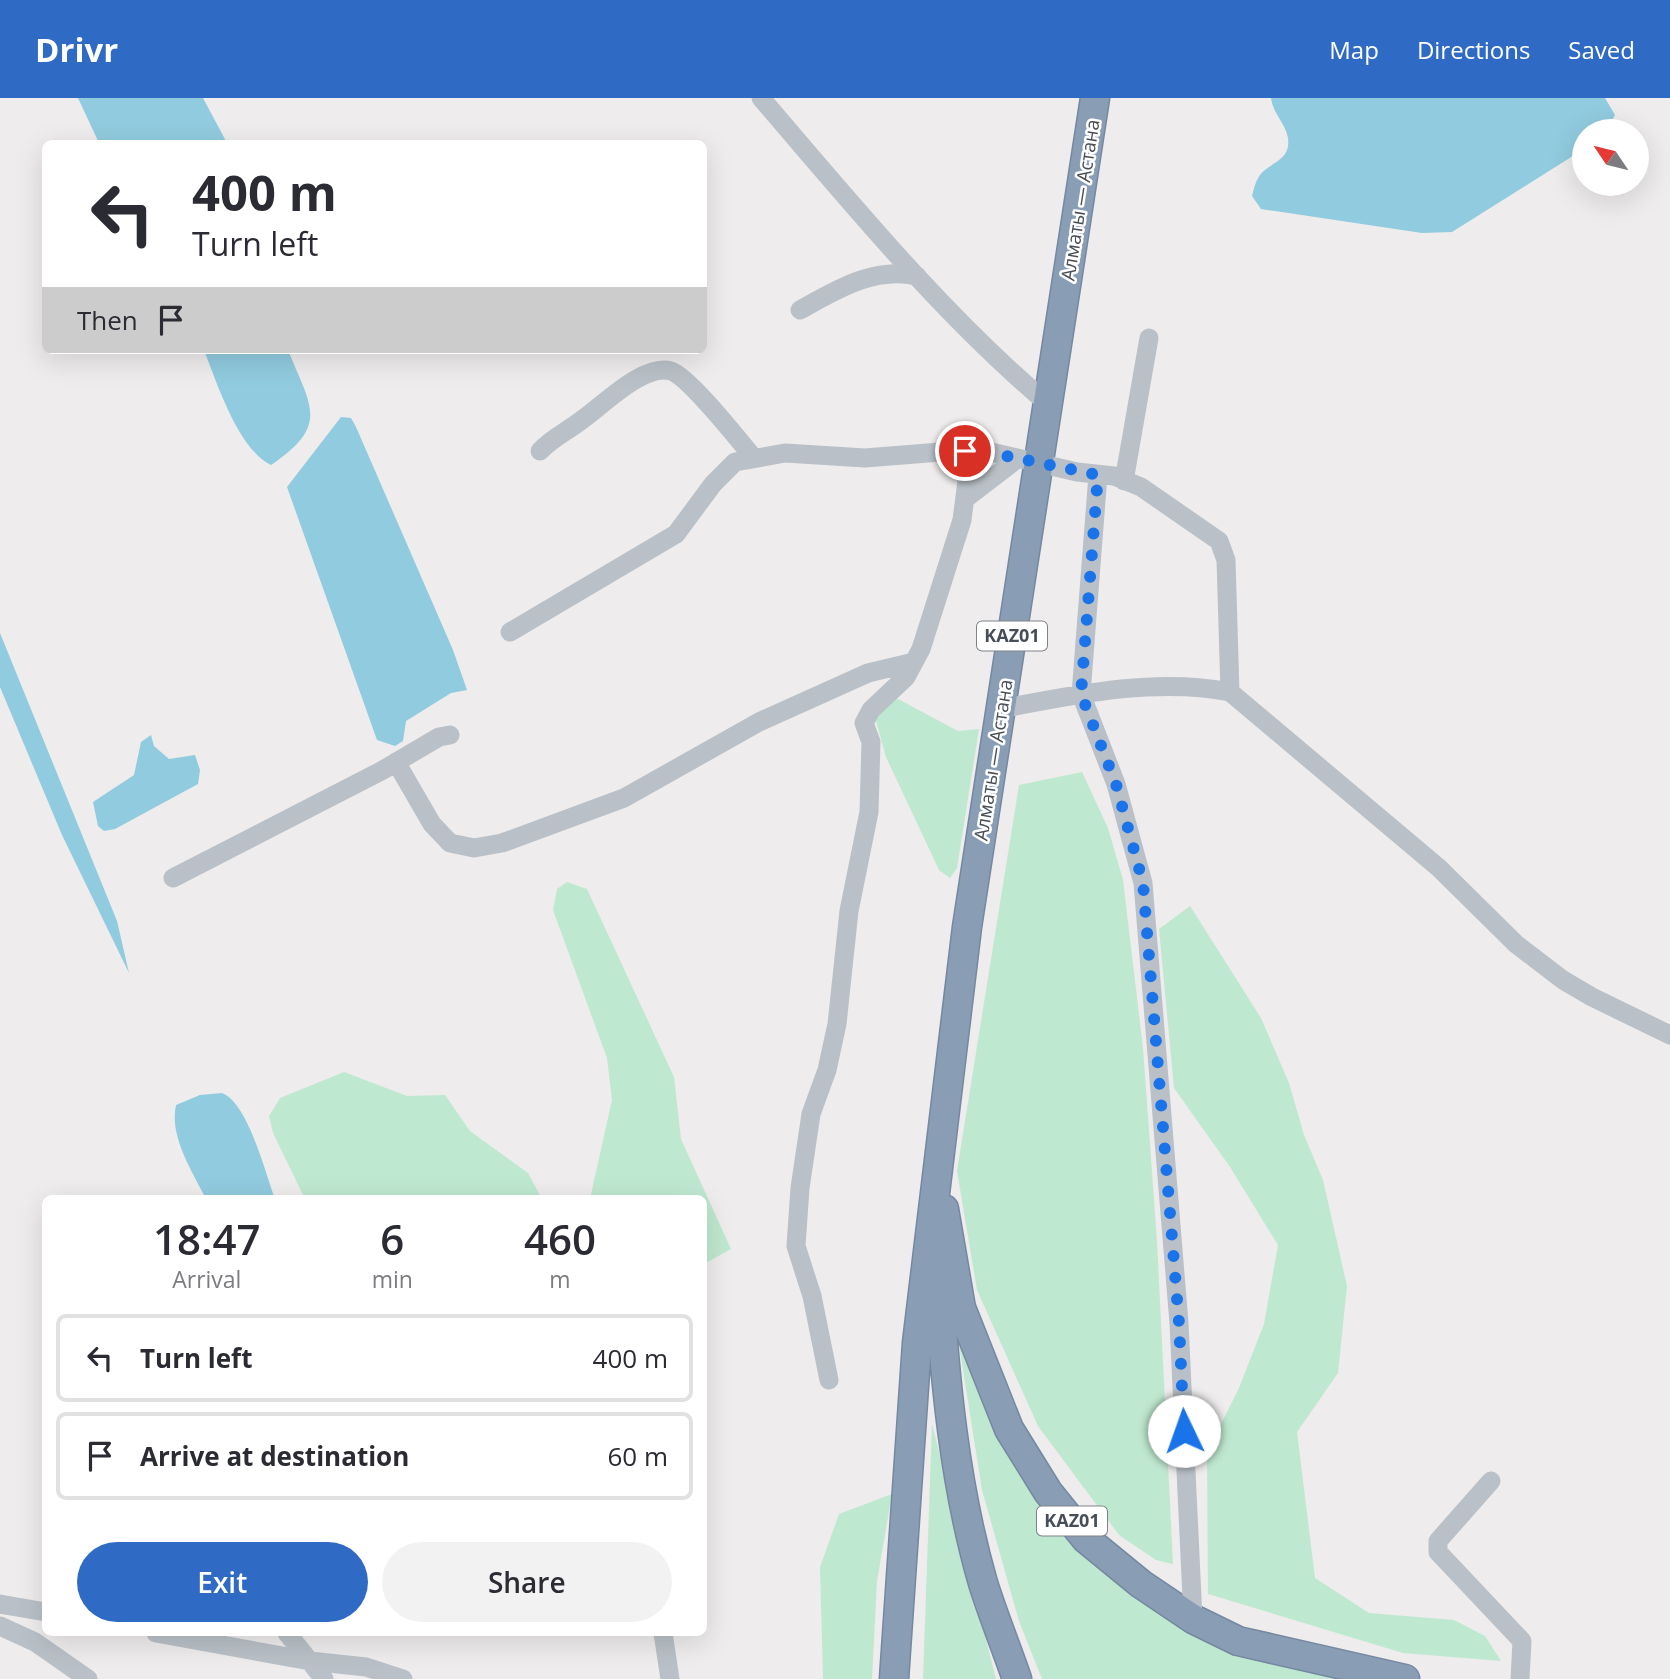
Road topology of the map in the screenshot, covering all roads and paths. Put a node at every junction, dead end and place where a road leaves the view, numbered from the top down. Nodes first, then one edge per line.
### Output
1 (761, 98) edge
2 (1096, 98) edge
3 (917, 276) junction
4 (800, 310) dead end
5 (1149, 338) dead end
6 (1048, 404) junction
7 (971, 450) junction
8 (540, 451) dead end
9 (753, 457) junction
10 (1028, 461) junction
11 (1098, 475) junction
12 (1124, 481) junction
13 (965, 499) junction
14 (510, 632) dead end
15 (914, 662) junction
16 (1230, 692) junction
17 (1081, 694) junction
18 (1000, 709) junction
19 (450, 735) dead end
20 (396, 762) junction
21 (173, 878) dead end
22 (1670, 1035) edge
23 (939, 1175) junction
24 (829, 1380) dead end
25 (1490, 1481) dead end
26 (0, 1604) edge
27 (42, 1611) edge
28 (1193, 1619) junction
29 (0, 1626) edge
30 (172, 1636) edge
31 (289, 1636) edge
32 (663, 1636) edge
33 (310, 1661) junction
34 (377, 1675) edge
35 (88, 1679) edge
36 (324, 1679) edge
37 (403, 1679) edge
38 (670, 1679) edge
39 (894, 1679) edge
40 (1017, 1679) edge
41 (1405, 1679) edge
42 (1520, 1679) edge

1 - 3 street
2 - 6 highway, Алматы — Астана / KАZ01
3 - 4 street
3 - 6 street
5 - 12 street
6 - 10 highway, Алматы — Астана / KАZ01
7 - 9 street
7 - 10 street
7 - 13 street
8 - 9 street
9 - 14 street
10 - 11 street
10 - 13 street
10 - 18 highway, Алматы — Астана / KАZ01
11 - 12 street
11 - 17 street
12 - 16 street
13 - 15 street
15 - 20 street
15 - 24 street
16 - 17 street
16 - 22 street
17 - 18 street
17 - 28 street
18 - 23 highway, Алматы — Астана / KАZ01
19 - 20 street
20 - 21 street
23 - 28 highway, KАZ01
23 - 39 highway, KАZ01
23 - 40 highway, KАZ01
25 - 42 street
26 - 27 street
28 - 41 highway, KАZ01
29 - 35 street
30 - 33 street
31 - 33 street
32 - 38 street
33 - 34 street
33 - 36 street
34 - 37 street

